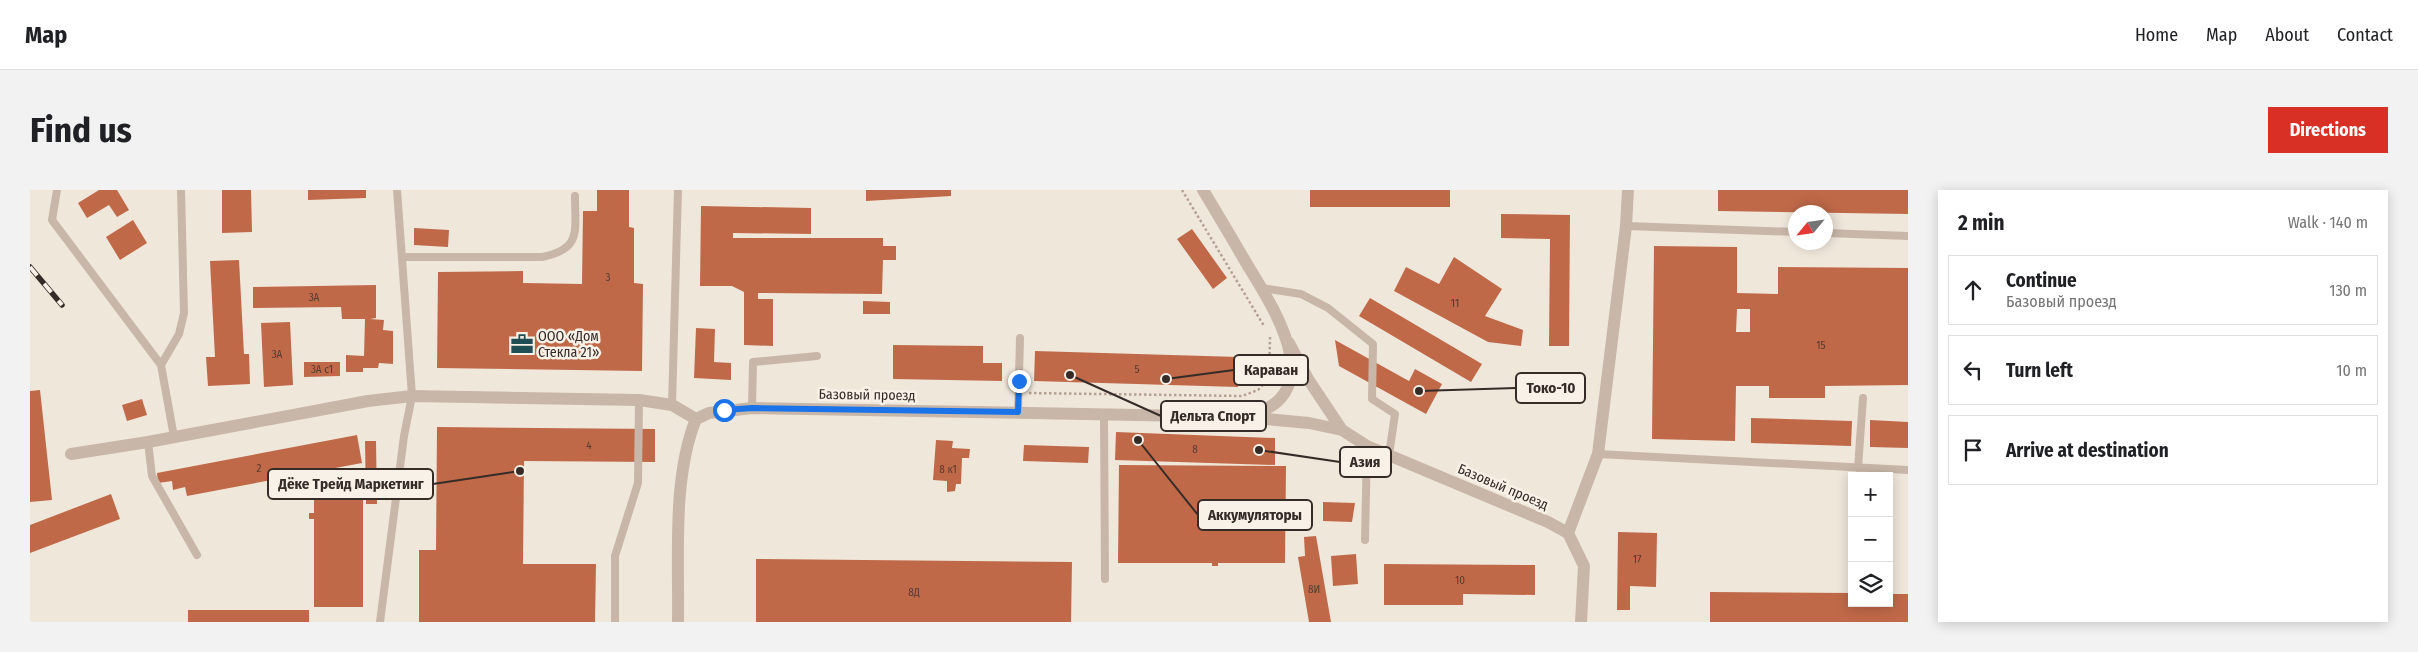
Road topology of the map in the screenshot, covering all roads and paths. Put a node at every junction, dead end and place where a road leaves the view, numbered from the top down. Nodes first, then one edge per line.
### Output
1 (57, 190) edge
2 (180, 190) edge
3 (396, 190) edge
4 (678, 190) edge
5 (1182, 190) edge
6 (1203, 190) edge
7 (1628, 190) edge
8 (575, 196) dead end
9 (1626, 226) junction
10 (1788, 232) edge
11 (1833, 234) edge
12 (1908, 236) edge
13 (402, 257) junction
14 (1262, 288) junction
15 (1264, 326) dead end
16 (1270, 335) dead end
17 (1020, 338) dead end
18 (1289, 344) junction
19 (817, 356) dead end
20 (161, 365) junction
21 (1018, 393) junction
22 (412, 396) junction
23 (1863, 398) dead end
24 (639, 400) junction
25 (672, 405) junction
26 (752, 408) junction
27 (1018, 412) junction
28 (1104, 413) junction
29 (1244, 417) junction
30 (696, 419) junction
31 (1342, 430) junction
32 (174, 437) junction
33 (148, 442) junction
34 (1368, 446) junction
35 (71, 454) dead end
36 (1598, 454) junction
37 (1389, 455) junction
38 (1858, 468) junction
39 (1908, 470) edge
40 (1568, 533) junction
41 (1365, 540) dead end
42 (197, 555) dead end
43 (1105, 579) dead end
44 (380, 622) edge
45 (615, 622) edge
46 (678, 622) edge
47 (1581, 622) edge

1 - 20 lane
2 - 20 lane
3 - 13 lane
4 - 25 lane
5 - 15 path
6 - 14 street, Базовый проезд
7 - 9 street
8 - 13 lane
9 - 10 lane
9 - 36 street
11 - 12 lane
13 - 22 lane
14 - 18 street, Базовый проезд
14 - 37 lane
16 - 21 path
17 - 21 lane
18 - 29 street, Базовый проезд
18 - 31 street, Базовый проезд
19 - 26 lane
20 - 32 lane
21 - 27 lane
22 - 24 street
22 - 32 street
22 - 44 lane
23 - 38 lane
24 - 25 street
24 - 45 lane
25 - 30 street
26 - 27 street, Базовый проезд
26 - 30 street, Базовый проезд
27 - 28 street, Базовый проезд
28 - 29 street, Базовый проезд
28 - 43 lane
29 - 31 street, Базовый проезд
30 - 46 street
31 - 34 street, Базовый проезд
32 - 33 street
33 - 35 street
33 - 42 lane
34 - 37 street, Базовый проезд
34 - 41 lane
36 - 38 lane
36 - 40 street
37 - 40 street, Базовый проезд
38 - 39 lane
40 - 47 street

